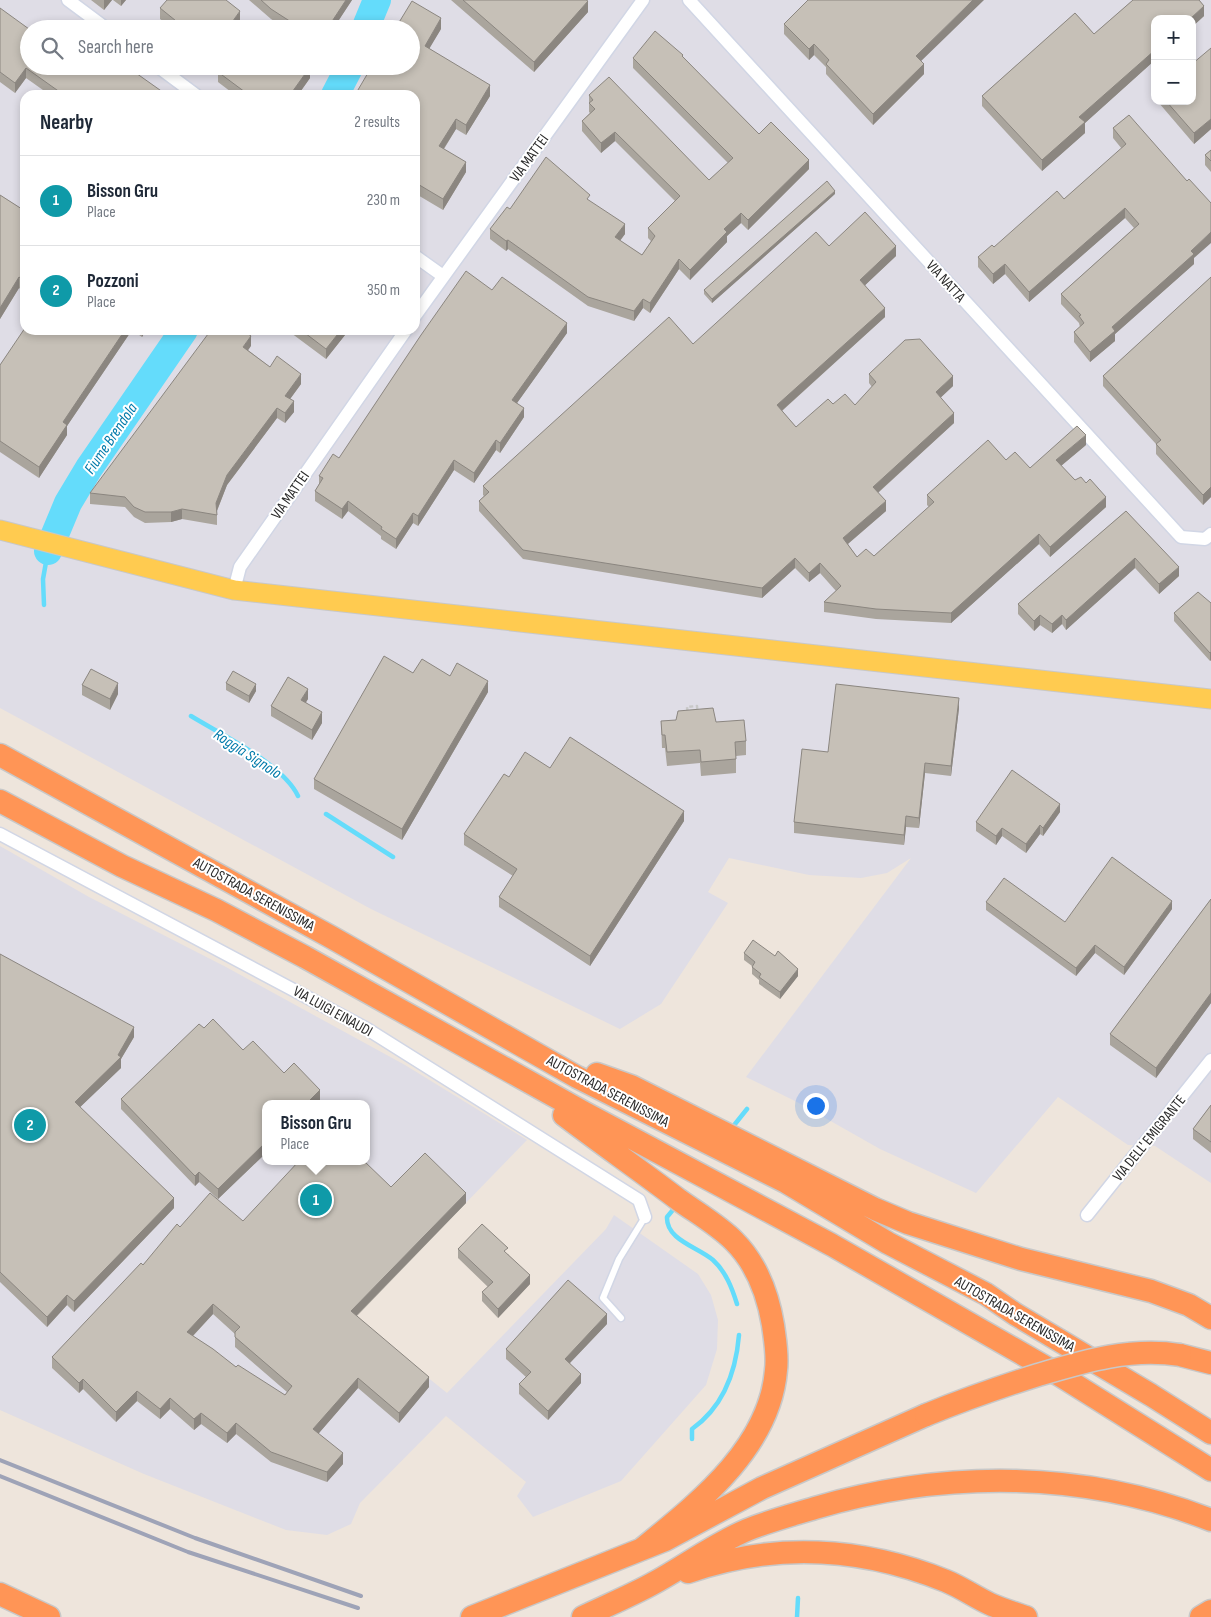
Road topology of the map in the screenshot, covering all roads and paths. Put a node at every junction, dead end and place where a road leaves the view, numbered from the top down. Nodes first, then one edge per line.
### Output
1 (68, 0) edge
2 (643, 0) edge
3 (689, 0) edge
4 (95, 20) edge
5 (169, 75) edge
6 (189, 90) edge
7 (420, 260) edge
8 (443, 276) junction
9 (420, 309) edge
10 (402, 335) edge
11 (0, 530) edge
12 (1211, 534) edge
13 (234, 590) junction
14 (1211, 699) edge
15 (697, 706) joint
16 (0, 756) edge
17 (0, 801) edge
18 (0, 834) edge
19 (540, 1055) junction
20 (1211, 1060) edge
21 (509, 1071) junction
22 (1087, 1215) dead end
23 (645, 1217) joint
24 (622, 1318) dead end
25 (1211, 1318) edge
26 (1211, 1363) edge
27 (1211, 1433) edge
28 (1211, 1470) edge
29 (1211, 1520) edge
30 (642, 1549) junction
31 (652, 1584) junction
32 (0, 1594) edge
33 (0, 1611) edge
34 (1211, 1611) edge
35 (585, 1616) edge
36 (17, 1617) edge
37 (49, 1617) edge
38 (472, 1617) edge
39 (1026, 1617) edge
40 (1201, 1617) edge

1 - 4 street
2 - 8 street, VIA MATTEI
3 - 12 street, VIA NATTA
5 - 6 street
7 - 8 street
8 - 9 street, VIA MATTEI
10 - 13 street, VIA MATTEI
11 - 13 main road
13 - 14 main road
15 - 15 path
16 - 19 highway, AUTOSTRADA SERENISSIMA
17 - 21 highway, AUTOSTRADA SERENISSIMA
18 - 23 street, VIA LUIGI EINAUDI
19 - 25 highway
19 - 27 highway, AUTOSTRADA SERENISSIMA
20 - 22 street, VIA DELL' EMIGRANTE
21 - 28 highway, AUTOSTRADA SERENISSIMA
21 - 30 highway
23 - 24 lane
26 - 30 highway, bridge
29 - 31 highway
30 - 38 highway
31 - 35 highway
31 - 39 highway
32 - 37 highway
33 - 36 highway
34 - 40 highway

